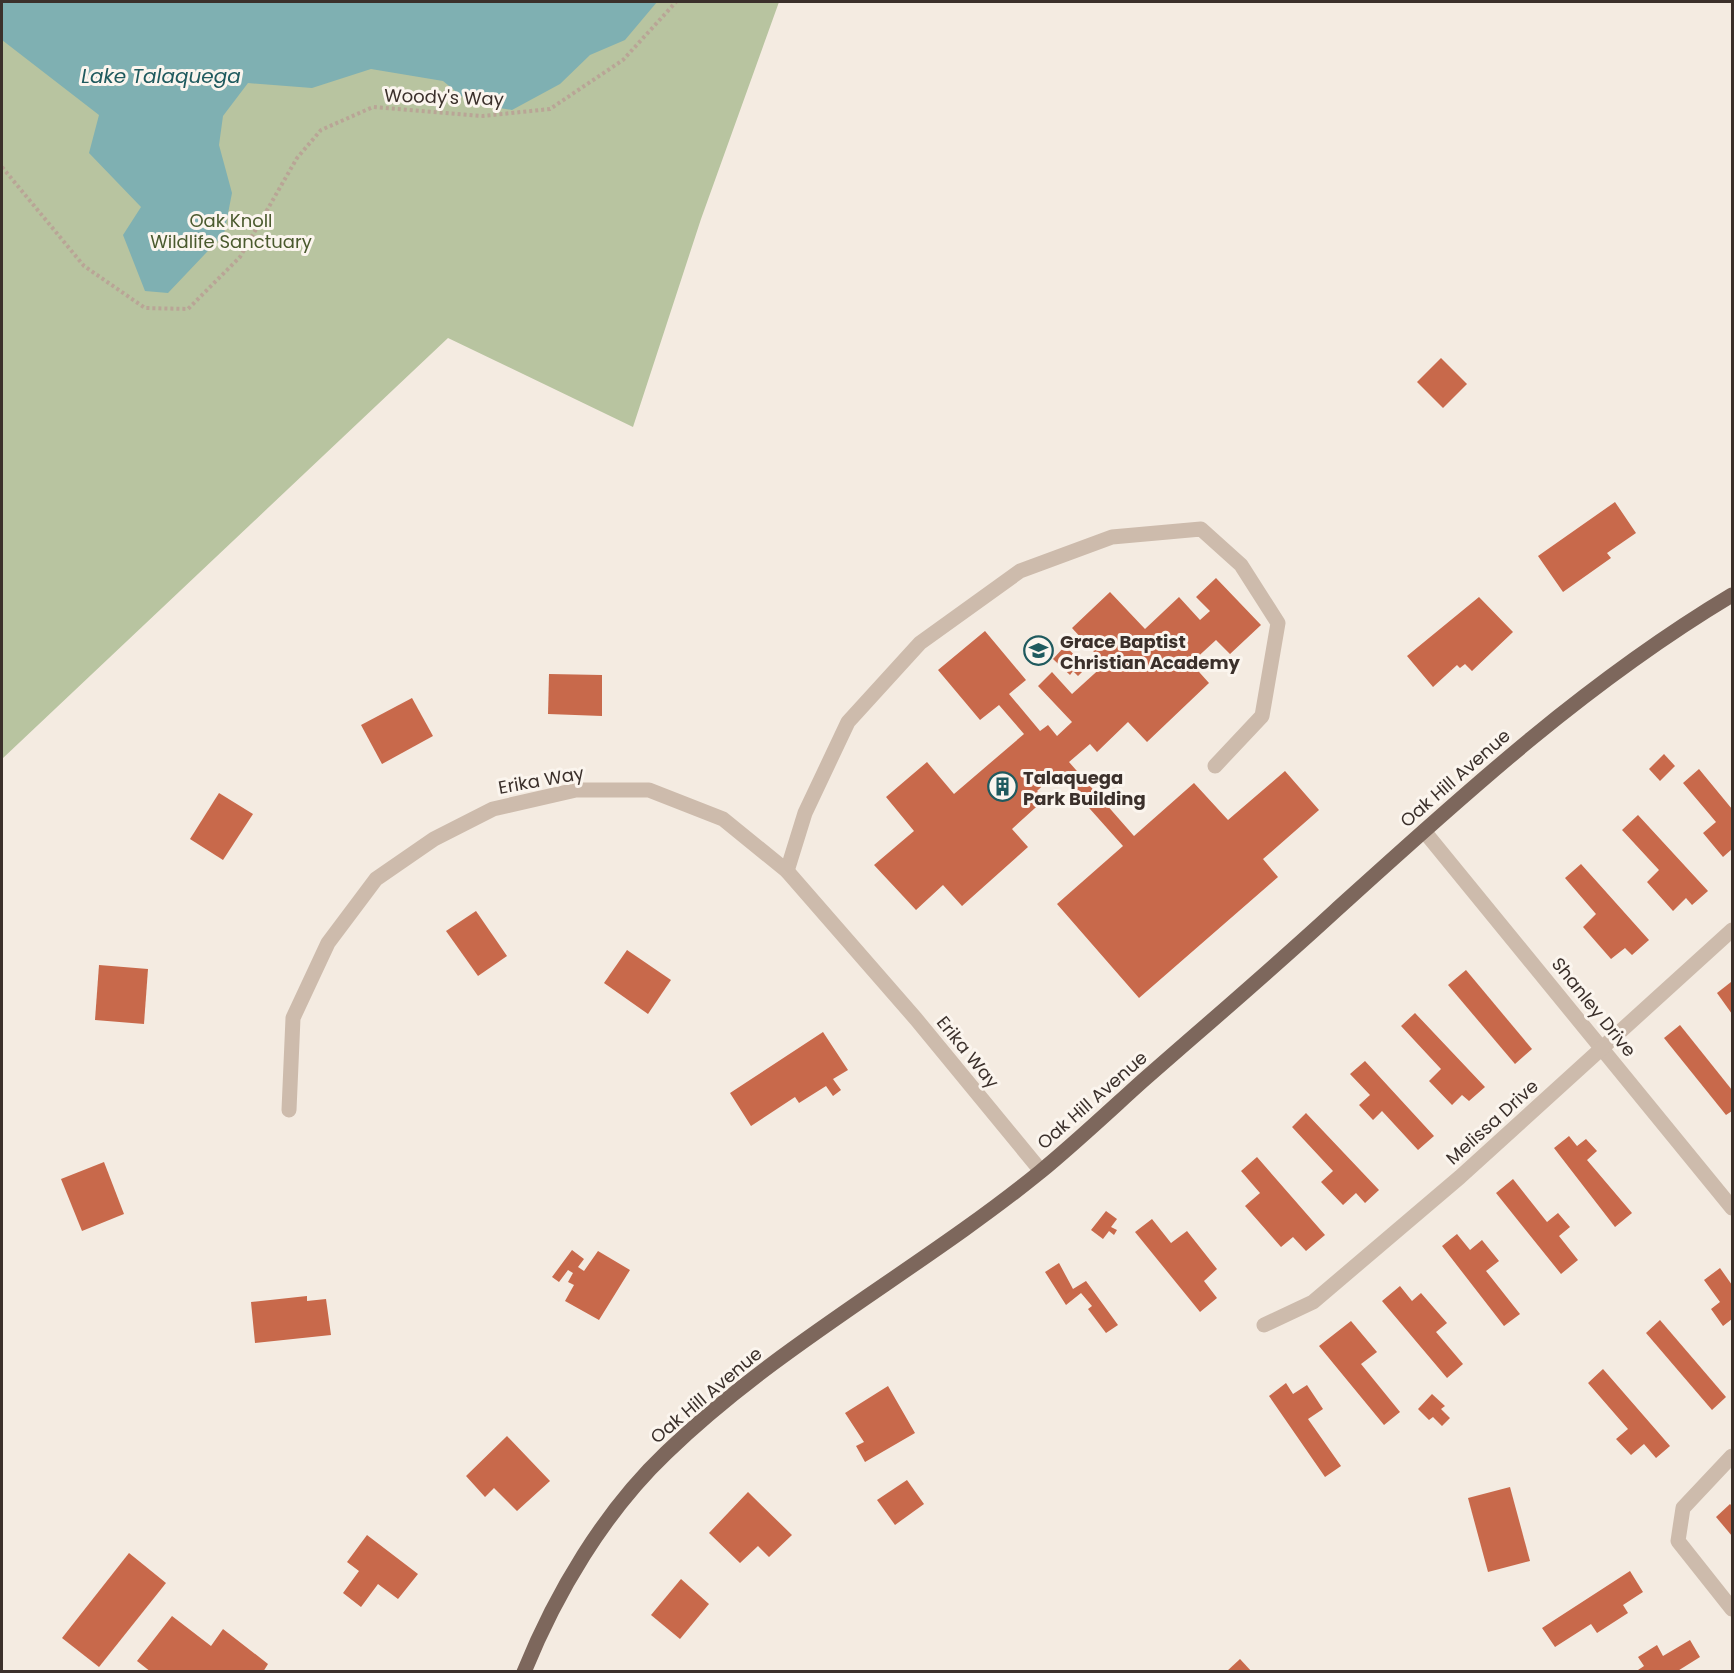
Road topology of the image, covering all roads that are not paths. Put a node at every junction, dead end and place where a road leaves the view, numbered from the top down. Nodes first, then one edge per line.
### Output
1 (1732, 595) edge
2 (1215, 766) dead end
3 (1424, 831) junction
4 (787, 871) junction
5 (1732, 930) edge
6 (1604, 1049) junction
7 (289, 1110) dead end
8 (1041, 1171) junction
9 (1732, 1208) edge
10 (1264, 1325) dead end
11 (1732, 1456) edge
12 (1732, 1609) edge
13 (524, 1671) edge

1 - 3 main road, Oak Hill Avenue
2 - 4 street
3 - 6 street, Shanley Drive
3 - 8 main road, Oak Hill Avenue
4 - 7 street, Erika Way
4 - 8 street, Erika Way
5 - 6 street, Melissa Drive
6 - 9 street, Shanley Drive
6 - 10 street, Melissa Drive
8 - 13 main road, Oak Hill Avenue
11 - 12 street

